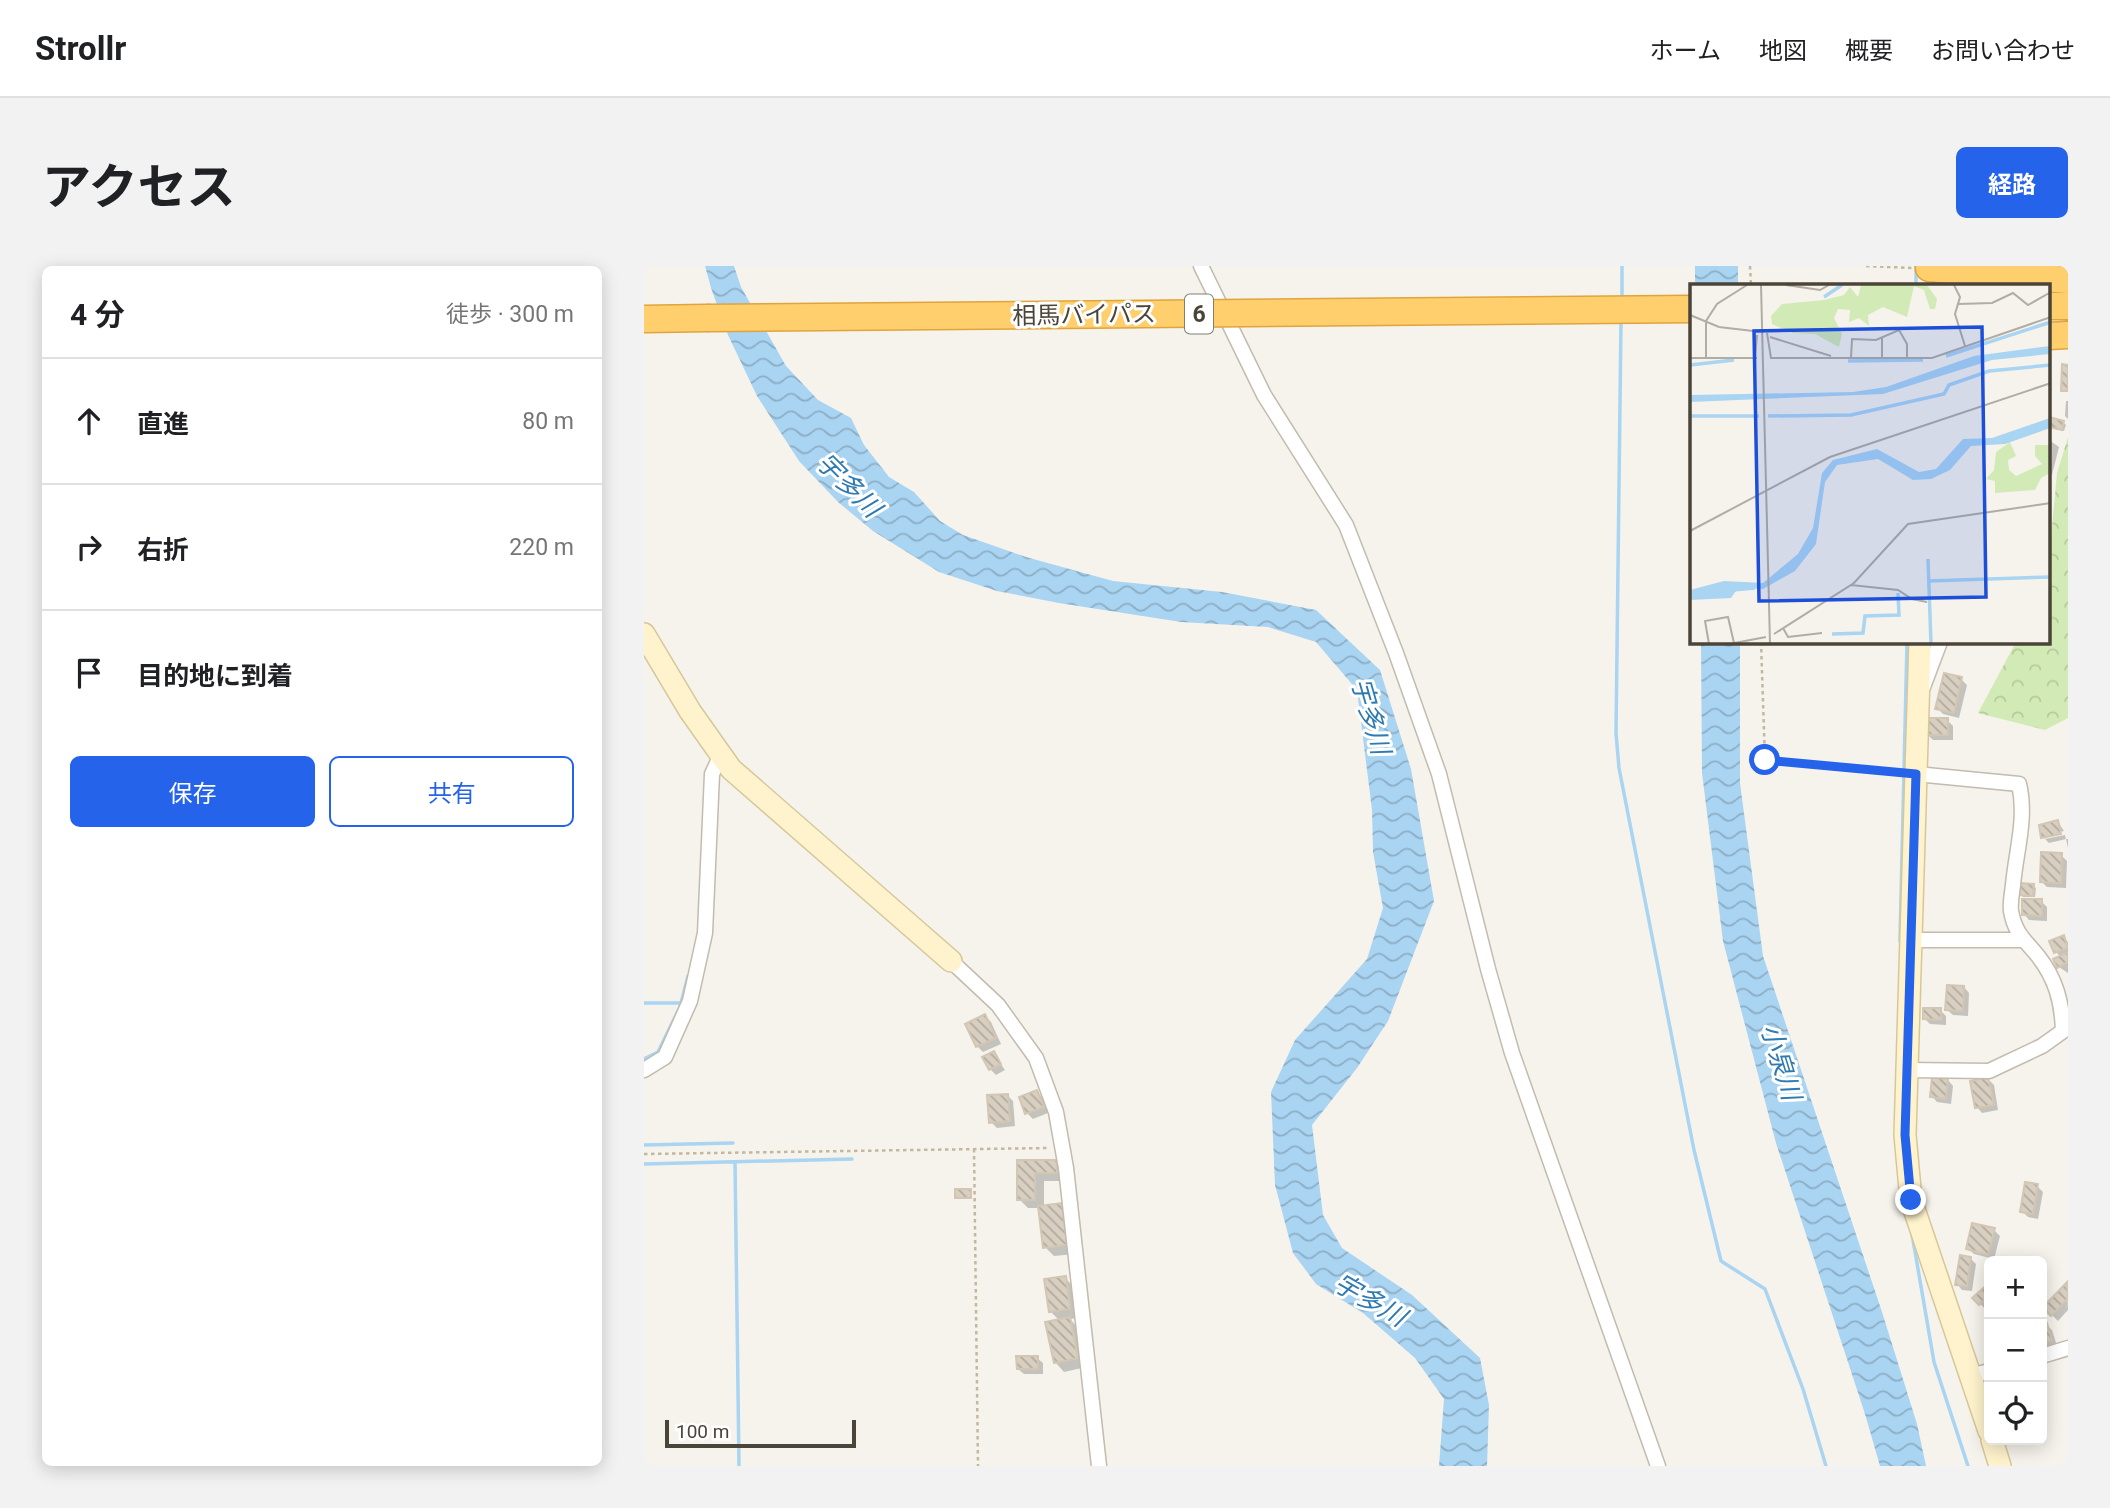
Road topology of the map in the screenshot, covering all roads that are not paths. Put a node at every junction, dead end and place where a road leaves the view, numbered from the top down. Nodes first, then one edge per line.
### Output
1 (1201, 266) edge
2 (1929, 273) edge
3 (2068, 280) edge
4 (2050, 306) edge
5 (2068, 306) edge
6 (1690, 309) edge
7 (644, 319) edge
8 (2068, 335) edge
9 (2050, 336) edge
10 (644, 634) edge
11 (1920, 644) edge
12 (1939, 644) edge
13 (1918, 702) junction
14 (721, 755) junction
15 (1916, 774) junction
16 (1911, 940) junction
17 (2023, 940) junction
18 (951, 961) joint
19 (644, 1070) edge
20 (1907, 1070) junction
21 (2068, 1348) edge
22 (2047, 1354) edge
23 (1980, 1373) edge
24 (1984, 1399) edge
25 (1994, 1445) edge
26 (1099, 1466) edge
27 (1658, 1466) edge
28 (2000, 1466) edge

1 - 27 street
2 - 3 highway
4 - 5 highway
6 - 7 highway, 相馬バイパス / 6, bridge
8 - 9 highway
10 - 14 street
11 - 13 street
12 - 13 street
13 - 15 street
14 - 18 street
14 - 19 street
15 - 16 street
15 - 17 street
16 - 17 street
16 - 20 street
17 - 20 street
18 - 26 street
20 - 23 street
21 - 22 street
23 - 24 street
25 - 28 street

